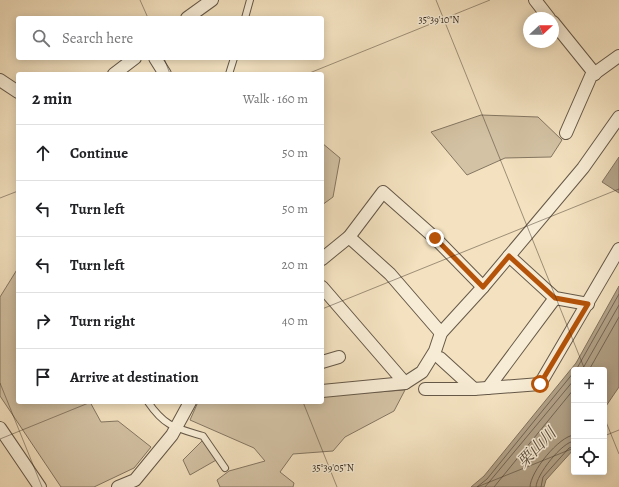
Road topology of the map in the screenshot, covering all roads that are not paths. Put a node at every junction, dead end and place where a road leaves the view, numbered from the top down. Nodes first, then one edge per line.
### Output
1 (212, 0) edge
2 (250, 0) edge
3 (535, 0) edge
4 (544, 12) edge
5 (190, 16) edge
6 (246, 16) edge
7 (559, 30) edge
8 (619, 56) edge
9 (132, 60) edge
10 (156, 60) edge
11 (233, 60) edge
12 (117, 72) edge
13 (164, 72) edge
14 (230, 72) edge
15 (594, 74) junction
16 (0, 80) edge
17 (16, 91) edge
18 (619, 117) edge
19 (566, 133) dead end
20 (349, 238) junction
21 (619, 250) edge
22 (509, 256) junction
23 (324, 257) edge
24 (483, 287) junction
25 (324, 289) edge
26 (555, 298) junction
27 (588, 304) junction
28 (441, 333) junction
29 (340, 357) dead end
30 (440, 358) dead end
31 (324, 361) edge
32 (406, 383) junction
33 (474, 388) junction
34 (488, 388) junction
35 (425, 389) dead end
36 (324, 391) edge
37 (149, 404) edge
38 (189, 404) edge
39 (0, 428) edge
40 (176, 428) junction
41 (225, 468) dead end
42 (40, 487) edge
43 (118, 487) edge

1 - 5 street
2 - 6 lane
3 - 4 street
7 - 15 street
8 - 15 street
9 - 12 street
10 - 13 street
11 - 14 lane
15 - 19 street
16 - 17 street
18 - 22 street
20 - 23 street
20 - 24 street
20 - 28 street
21 - 27 street
22 - 24 street
22 - 26 street
24 - 28 street
25 - 32 street
26 - 27 street
26 - 34 street
27 - 34 street
28 - 32 street
29 - 31 street
30 - 33 street
32 - 36 street
33 - 34 street
33 - 35 street
37 - 40 lane
38 - 40 street
39 - 42 street
40 - 41 lane
40 - 43 street

